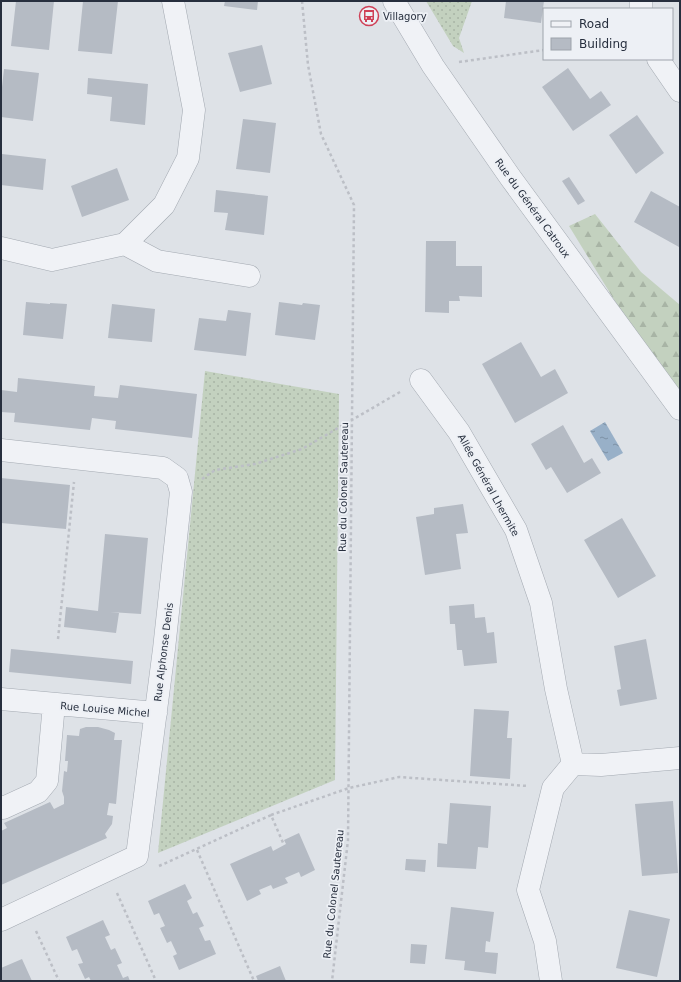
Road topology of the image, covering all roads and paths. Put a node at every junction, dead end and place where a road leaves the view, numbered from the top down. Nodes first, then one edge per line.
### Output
1 (172, 1) edge
2 (302, 1) edge
3 (394, 1) edge
4 (543, 50) edge
5 (659, 60) edge
6 (433, 66) junction
7 (680, 91) edge
8 (125, 244) junction
9 (1, 248) edge
10 (249, 276) dead end
11 (422, 380) joint
12 (680, 410) edge
13 (352, 419) junction
14 (1, 450) edge
15 (76, 458) junction
16 (181, 492) junction
17 (58, 639) dead end
18 (1, 699) edge
19 (54, 704) junction
20 (156, 713) junction
21 (680, 758) edge
22 (573, 764) junction
23 (349, 788) junction
24 (553, 788) junction
25 (1, 807) edge
26 (271, 815) dead end
27 (197, 850) dead end
28 (114, 887) dead end
29 (1, 920) edge
30 (33, 925) dead end
31 (59, 981) edge
32 (156, 981) edge
33 (254, 981) edge
34 (332, 981) edge
35 (551, 981) edge

1 - 8 street
2 - 13 path, Rue du Colonel Sautereau
3 - 6 street, Rue du Général Catroux
4 - 6 path
5 - 7 street
6 - 12 street, Rue du Général Catroux
8 - 9 street
8 - 10 street
11 - 13 path
11 - 22 street, Allée Général Lhermite
13 - 16 path
13 - 23 path, Rue du Colonel Sautereau
14 - 15 street
15 - 16 street
15 - 17 path
16 - 20 street, Rue Alphonse Denis
18 - 19 street, Rue Louise Michel
19 - 20 street, Rue Louise Michel
19 - 25 street, Rue Louise Michel
20 - 29 street, Rue Alphonse Denis
21 - 22 street
22 - 24 street
23 - 24 path
23 - 26 path
23 - 34 path, Rue du Colonel Sautereau
24 - 35 street
27 - 33 path
28 - 32 path
30 - 31 path

